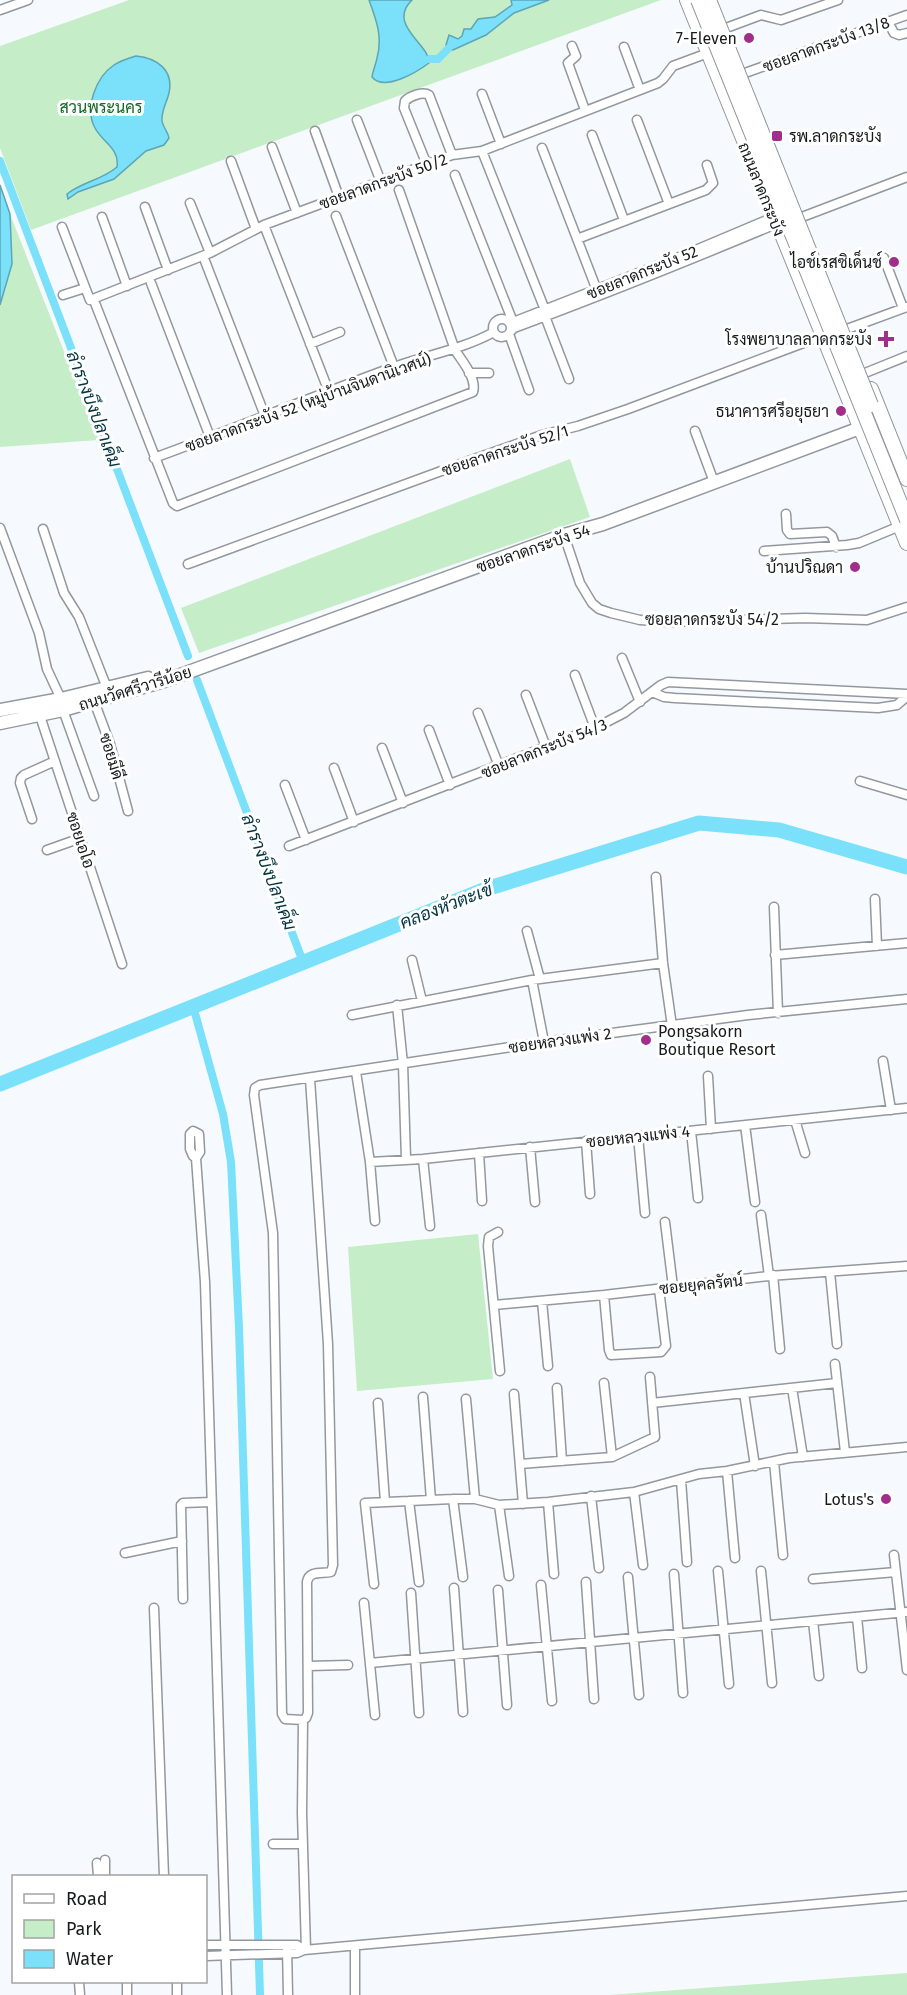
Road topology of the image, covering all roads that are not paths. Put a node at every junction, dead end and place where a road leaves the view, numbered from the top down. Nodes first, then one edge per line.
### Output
1 (28, 0) edge
2 (687, 0) edge
3 (698, 0) edge
4 (709, 0) edge
5 (715, 0) edge
6 (838, 0) edge
7 (0, 10) edge
8 (907, 15) edge
9 (888, 22) junction
10 (726, 28) junction
11 (907, 33) edge
12 (573, 46) dead end
13 (624, 47) dead end
14 (708, 53) junction
15 (745, 74) junction
16 (640, 90) junction
17 (482, 93) dead end
18 (585, 110) junction
19 (357, 120) dead end
20 (637, 120) dead end
21 (315, 131) dead end
22 (592, 135) dead end
23 (501, 144) junction
24 (272, 147) dead end
25 (542, 148) dead end
26 (482, 151) junction
27 (452, 155) junction
28 (231, 161) dead end
29 (426, 165) junction
30 (707, 165) dead end
31 (455, 176) dead end
32 (907, 177) edge
33 (381, 182) junction
34 (399, 190) dead end
35 (339, 198) junction
36 (190, 203) dead end
37 (669, 204) junction
38 (145, 207) dead end
39 (297, 213) junction
40 (336, 216) dead end
41 (102, 217) dead end
42 (802, 217) junction
43 (624, 220) junction
44 (775, 220) junction
45 (62, 227) dead end
46 (260, 227) junction
47 (577, 239) junction
48 (208, 257) junction
49 (884, 258) dead end
50 (168, 270) junction
51 (151, 283) dead end
52 (128, 286) junction
53 (85, 288) junction
54 (600, 293) junction
55 (63, 295) dead end
56 (92, 302) junction
57 (905, 307) edge
58 (546, 313) junction
59 (510, 327) junction
60 (847, 330) junction
61 (340, 332) dead end
62 (494, 332) junction
63 (822, 336) junction
64 (310, 344) junction
65 (455, 350) junction
66 (907, 356) edge
67 (393, 367) junction
68 (469, 373) junction
69 (489, 373) dead end
70 (865, 373) junction
71 (569, 379) dead end
72 (529, 390) dead end
73 (329, 392) junction
74 (265, 416) junction
75 (883, 419) junction
76 (860, 428) junction
77 (694, 431) dead end
78 (210, 437) junction
79 (154, 458) junction
80 (907, 479) edge
81 (714, 482) junction
82 (907, 495) edge
83 (786, 514) dead end
84 (903, 523) edge
85 (0, 528) edge
86 (43, 529) dead end
87 (564, 536) junction
88 (907, 543) edge
89 (836, 547) junction
90 (764, 551) dead end
91 (188, 564) dead end
92 (907, 607) edge
93 (622, 658) dead end
94 (205, 665) junction
95 (575, 675) dead end
96 (107, 688) junction
97 (652, 692) junction
98 (526, 695) dead end
99 (907, 695) edge
100 (94, 701) junction
101 (640, 702) junction
102 (62, 704) junction
103 (0, 710) edge
104 (478, 713) dead end
105 (40, 716) junction
106 (0, 723) edge
107 (595, 728) junction
108 (429, 730) dead end
109 (546, 747) junction
110 (382, 748) dead end
111 (55, 761) junction
112 (499, 766) junction
113 (334, 768) dead end
114 (860, 781) dead end
115 (285, 785) dead end
116 (450, 785) junction
117 (907, 795) edge
118 (94, 796) dead end
119 (403, 803) junction
120 (128, 811) dead end
121 (32, 819) dead end
122 (354, 822) junction
123 (81, 838) junction
124 (306, 840) junction
125 (289, 846) dead end
126 (47, 850) dead end
127 (656, 877) dead end
128 (875, 899) dead end
129 (774, 907) dead end
130 (527, 931) dead end
131 (907, 943) edge
132 (877, 946) junction
133 (775, 955) junction
134 (412, 960) dead end
135 (663, 963) junction
136 (122, 964) dead end
137 (536, 979) junction
138 (907, 999) edge
139 (422, 1001) junction
140 (397, 1005) junction
141 (778, 1013) junction
142 (352, 1015) dead end
143 (672, 1026) junction
144 (544, 1042) junction
145 (883, 1061) dead end
146 (403, 1064) junction
147 (356, 1072) junction
148 (708, 1076) dead end
149 (310, 1079) junction
150 (907, 1108) edge
151 (891, 1110) junction
152 (795, 1120) junction
153 (745, 1125) junction
154 (711, 1129) junction
155 (691, 1131) junction
156 (638, 1136) junction
157 (586, 1141) junction
158 (530, 1147) junction
159 (479, 1153) junction
160 (805, 1153) dead end
161 (196, 1158) dead end
162 (406, 1159) junction
163 (423, 1159) junction
164 (370, 1162) junction
165 (590, 1194) dead end
166 (699, 1198) dead end
167 (482, 1201) dead end
168 (535, 1202) dead end
169 (755, 1202) dead end
170 (645, 1213) dead end
171 (761, 1215) dead end
172 (375, 1221) dead end
173 (665, 1222) dead end
174 (430, 1226) dead end
175 (498, 1232) dead end
176 (907, 1266) edge
177 (830, 1272) junction
178 (771, 1276) junction
179 (673, 1287) junction
180 (659, 1289) junction
181 (604, 1295) junction
182 (542, 1301) junction
183 (494, 1305) junction
184 (837, 1344) dead end
185 (780, 1350) dead end
186 (835, 1364) dead end
187 (548, 1366) dead end
188 (500, 1371) dead end
189 (650, 1377) dead end
190 (604, 1383) dead end
191 (837, 1383) junction
192 (557, 1388) dead end
193 (792, 1388) junction
194 (744, 1393) junction
195 (514, 1395) dead end
196 (423, 1397) dead end
197 (466, 1399) dead end
198 (378, 1403) dead end
199 (652, 1403) junction
200 (907, 1447) edge
201 (845, 1452) junction
202 (612, 1457) junction
203 (803, 1457) junction
204 (562, 1461) junction
205 (774, 1462) junction
206 (520, 1464) junction
207 (755, 1466) junction
208 (727, 1471) junction
209 (681, 1480) junction
210 (634, 1492) junction
211 (591, 1496) junction
212 (453, 1498) junction
213 (475, 1499) junction
214 (431, 1500) junction
215 (409, 1501) junction
216 (211, 1502) junction
217 (385, 1502) junction
218 (548, 1502) junction
219 (499, 1504) junction
220 (523, 1504) junction
221 (182, 1541) junction
222 (125, 1553) dead end
223 (783, 1555) dead end
224 (894, 1555) dead end
225 (735, 1558) dead end
226 (687, 1562) dead end
227 (643, 1565) dead end
228 (599, 1568) dead end
229 (718, 1571) dead end
230 (761, 1571) dead end
231 (896, 1572) junction
232 (554, 1574) dead end
233 (674, 1574) dead end
234 (509, 1576) dead end
235 (463, 1577) dead end
236 (628, 1577) dead end
237 (813, 1579) dead end
238 (418, 1582) dead end
239 (586, 1582) dead end
240 (374, 1584) dead end
241 (541, 1585) dead end
242 (454, 1588) dead end
243 (498, 1590) dead end
244 (411, 1593) dead end
245 (183, 1599) dead end
246 (364, 1603) dead end
247 (154, 1608) dead end
248 (904, 1612) edge
249 (857, 1617) junction
250 (813, 1621) junction
251 (766, 1625) junction
252 (724, 1629) junction
253 (678, 1633) junction
254 (633, 1638) junction
255 (590, 1642) junction
256 (547, 1646) junction
257 (503, 1650) junction
258 (459, 1654) junction
259 (415, 1658) junction
260 (370, 1662) junction
261 (348, 1665) dead end
262 (308, 1666) junction
263 (862, 1668) dead end
264 (907, 1670) edge
265 (819, 1676) dead end
266 (772, 1683) dead end
267 (729, 1684) dead end
268 (683, 1693) dead end
269 (639, 1695) dead end
270 (594, 1699) dead end
271 (552, 1701) dead end
272 (507, 1705) dead end
273 (463, 1712) dead end
274 (419, 1713) dead end
275 (375, 1715) dead end
276 (303, 1720) junction
277 (273, 1844) dead end
278 (303, 1844) junction
279 (98, 1875) edge
280 (105, 1875) edge
281 (164, 1875) edge
282 (907, 1896) edge
283 (226, 1944) junction
284 (207, 1945) edge
285 (355, 1946) junction
286 (276, 1949) junction
287 (287, 1949) junction
288 (305, 1950) junction
289 (226, 1955) junction
290 (207, 1956) edge
291 (227, 1995) edge
292 (288, 1995) edge
293 (355, 1995) edge

1 - 7 street
2 - 14 main road, ถนนลาดกระบัง
3 - 84 main road, bridge
4 - 82 main road, bridge
5 - 10 main road, ถนนลาดกระบัง
6 - 10 street
8 - 9 street, ซอยลาดกระบัง 13/8
9 - 11 street
9 - 15 street, ซอยลาดกระบัง 13/8
10 - 15 main road, ถนนลาดกระบัง
12 - 18 street
13 - 16 street
14 - 16 street, ซอยลาดกระบัง 50/2
14 - 44 main road, ถนนลาดกระบัง
15 - 42 main road, ถนนลาดกระบัง
16 - 18 street, ซอยลาดกระบัง 50/2
17 - 23 street
18 - 23 street, ซอยลาดกระบัง 50/2
19 - 33 street
20 - 37 street
21 - 35 street
22 - 43 street
23 - 26 street, ซอยลาดกระบัง 50/2
24 - 39 street
25 - 47 street
26 - 27 street, ซอยลาดกระบัง 50/2
26 - 58 street
27 - 29 street, ซอยลาดกระบัง 50/2
27 - 29 street
28 - 46 street
29 - 33 street, ซอยลาดกระบัง 50/2
30 - 37 street
31 - 59 street
32 - 42 street
33 - 35 street, ซอยลาดกระบัง 50/2
34 - 65 street
35 - 39 street, ซอยลาดกระบัง 50/2
36 - 48 street
37 - 43 street
38 - 50 street
39 - 46 street, ซอยลาดกระบัง 50/2
40 - 67 street
41 - 52 street
42 - 60 main road, ถนนลาดกระบัง
43 - 47 street
44 - 54 street, ซอยลาดกระบัง 52
44 - 63 main road, ถนนลาดกระบัง
45 - 53 street
46 - 48 street, ซอยลาดกระบัง 50/2
46 - 64 street
47 - 54 street
48 - 50 street, ซอยลาดกระบัง 50/2
48 - 74 street
49 - 57 street
50 - 52 street, ซอยลาดกระบัง 50/2
51 - 78 street
52 - 56 street, ซอยลาดกระบัง 50/2
53 - 55 street
53 - 56 street
54 - 58 street, ซอยลาดกระบัง 52
56 - 79 street
57 - 60 street
58 - 59 street, ซอยลาดกระบัง 52
58 - 71 street
59 - 62 street, ซอยลาดกระบัง 52
59 - 62 street, ซอยลาดกระบัง 52
59 - 72 street
60 - 70 main road, ถนนลาดกระบัง
61 - 64 street
62 - 65 street, ซอยลาดกระบัง 52 (หมู่บ้านจินดานิเวศน์)
63 - 76 main road, ถนนลาดกระบัง
63 - 91 street, ซอยลาดกระบัง 52/1
64 - 73 street
65 - 67 street, ซอยลาดกระบัง 52 (หมู่บ้านจินดานิเวศน์)
65 - 68 street
66 - 70 street
67 - 73 street, ซอยลาดกระบัง 52 (หมู่บ้านจินดานิเวศน์)
68 - 69 street
68 - 79 street
70 - 75 main road, ถนนลาดกระบัง
73 - 74 street, ซอยลาดกระบัง 52 (หมู่บ้านจินดานิเวศน์)
74 - 78 street, ซอยลาดกระบัง 52 (หมู่บ้านจินดานิเวศน์)
75 - 76 main road
75 - 80 main road, ถนนลาดกระบัง
76 - 81 main road, ซอยลาดกระบัง 54
76 - 84 main road, ถนนลาดกระบัง
77 - 81 street
78 - 79 street, ซอยลาดกระบัง 52 (หมู่บ้านจินดานิเวศน์)
81 - 87 main road, ซอยลาดกระบัง 54
83 - 89 street
84 - 88 main road, ถนนลาดกระบัง
84 - 89 street
85 - 102 street
86 - 96 street
87 - 92 street, ซอยลาดกระบัง 54/2
87 - 94 main road, ซอยลาดกระบัง 54
89 - 90 street
93 - 101 street
94 - 96 main road, ถนนวัดศรีวารีน้อย
94 - 100 main road, ถนนวัดศรีวารีน้อย
95 - 107 street
96 - 102 main road, ถนนวัดศรีวารีน้อย
97 - 99 street, ซอยลาดกระบัง 54/3
97 - 99 street
97 - 101 street, ซอยลาดกระบัง 54/3
98 - 109 street
100 - 102 main road, ถนนวัดศรีวารีน้อย
100 - 120 street, ซอยมีดี
101 - 107 street, ซอยลาดกระบัง 54/3
102 - 103 main road, ถนนวัดศรีวารีน้อย
102 - 105 main road, ถนนวัดศรีวารีน้อย
102 - 118 street
104 - 112 street
105 - 106 main road, ถนนวัดศรีวารีน้อย
105 - 111 street, ซอยเอโอ
107 - 109 street, ซอยลาดกระบัง 54/3
108 - 116 street
109 - 112 street, ซอยลาดกระบัง 54/3
110 - 119 street
111 - 121 street
111 - 123 street, ซอยเอโอ
112 - 116 street, ซอยลาดกระบัง 54/3
113 - 122 street
114 - 117 street
115 - 124 street
116 - 119 street, ซอยลาดกระบัง 54/3
119 - 122 street, ซอยลาดกระบัง 54/3
122 - 124 street, ซอยลาดกระบัง 54/3
123 - 126 street
123 - 136 street, ซอยเอโอ
124 - 125 street, ซอยลาดกระบัง 54/3
127 - 135 street
128 - 132 street
129 - 133 street
130 - 137 street
131 - 132 street
132 - 133 street
133 - 141 street
134 - 139 street
135 - 137 street
135 - 143 street
137 - 139 street
137 - 144 street
138 - 141 street, ซอยหลวงแพ่ง 2
139 - 140 street
140 - 142 street
140 - 146 street
141 - 143 street, ซอยหลวงแพ่ง 2
143 - 144 street, ซอยหลวงแพ่ง 2
144 - 146 street, ซอยหลวงแพ่ง 2
145 - 151 street
146 - 147 street, ซอยหลวงแพ่ง 2
146 - 162 street
147 - 149 street, ซอยหลวงแพ่ง 2
147 - 164 street
148 - 154 street
149 - 262 street
149 - 276 street, ซอยหลวงแพ่ง 2
150 - 151 street, ซอยหลวงแพ่ง 4
151 - 152 street, ซอยหลวงแพ่ง 4
152 - 153 street, ซอยหลวงแพ่ง 4
152 - 160 street
153 - 154 street, ซอยหลวงแพ่ง 4
153 - 169 street
154 - 155 street, ซอยหลวงแพ่ง 4
155 - 156 street, ซอยหลวงแพ่ง 4
155 - 166 street
156 - 157 street, ซอยหลวงแพ่ง 4
156 - 170 street
157 - 158 street, ซอยหลวงแพ่ง 4
157 - 165 street
158 - 159 street, ซอยหลวงแพ่ง 4
158 - 168 street
159 - 163 street, ซอยหลวงแพ่ง 4
159 - 167 street
161 - 216 street
162 - 163 street, ซอยหลวงแพ่ง 4
162 - 164 street, ซอยหลวงแพ่ง 4
163 - 174 street
164 - 172 street
171 - 178 street
173 - 179 street
175 - 183 street
176 - 177 street, ซอยยุคลรัตน์
177 - 178 street, ซอยยุคลรัตน์
177 - 184 street
178 - 179 street, ซอยยุคลรัตน์
178 - 185 street
179 - 180 street, ซอยยุคลรัตน์
180 - 181 street, ซอยยุคลรัตน์
180 - 181 street
181 - 182 street, ซอยยุคลรัตน์
182 - 183 street, ซอยยุคลรัตน์
182 - 187 street
183 - 188 street
186 - 191 street
189 - 199 street
190 - 202 street
191 - 193 street
191 - 201 street
192 - 204 street
193 - 194 street
193 - 203 street
194 - 199 street
194 - 207 street
195 - 206 street
196 - 214 street
197 - 213 street
198 - 217 street
199 - 202 street
200 - 201 street
201 - 203 street
202 - 204 street
203 - 205 street
204 - 206 street
205 - 207 street
205 - 223 street
206 - 220 street
207 - 208 street
208 - 209 street
208 - 225 street
209 - 210 street
209 - 226 street
210 - 211 street
210 - 227 street
211 - 218 street
211 - 228 street
212 - 213 street
212 - 214 street
212 - 235 street
213 - 219 street
214 - 215 street
215 - 217 street
215 - 238 street
216 - 221 street
216 - 283 street
217 - 240 street
218 - 220 street
218 - 232 street
219 - 220 street
219 - 234 street
221 - 222 street
221 - 245 street
224 - 231 street
229 - 252 street
230 - 251 street
231 - 237 street
231 - 248 street
233 - 253 street
236 - 254 street
239 - 255 street
241 - 256 street
242 - 258 street
243 - 257 street
244 - 259 street
246 - 260 street
247 - 281 street
248 - 249 street
248 - 264 street
249 - 250 street
249 - 263 street
250 - 251 street
250 - 265 street
251 - 252 street
251 - 266 street
252 - 253 street
252 - 267 street
253 - 254 street
253 - 268 street
254 - 255 street
254 - 269 street
255 - 256 street
255 - 270 street
256 - 257 street
256 - 271 street
257 - 258 street
257 - 272 street
258 - 259 street
258 - 273 street
259 - 260 street
259 - 274 street
260 - 275 street
261 - 262 street
262 - 276 street
276 - 278 street
277 - 278 street
278 - 288 street
279 - 280 street
282 - 285 street
283 - 284 street
283 - 286 street
283 - 289 street
285 - 288 street
285 - 293 street
286 - 287 street
286 - 289 street
287 - 288 street
287 - 292 street
289 - 290 street
289 - 291 street

